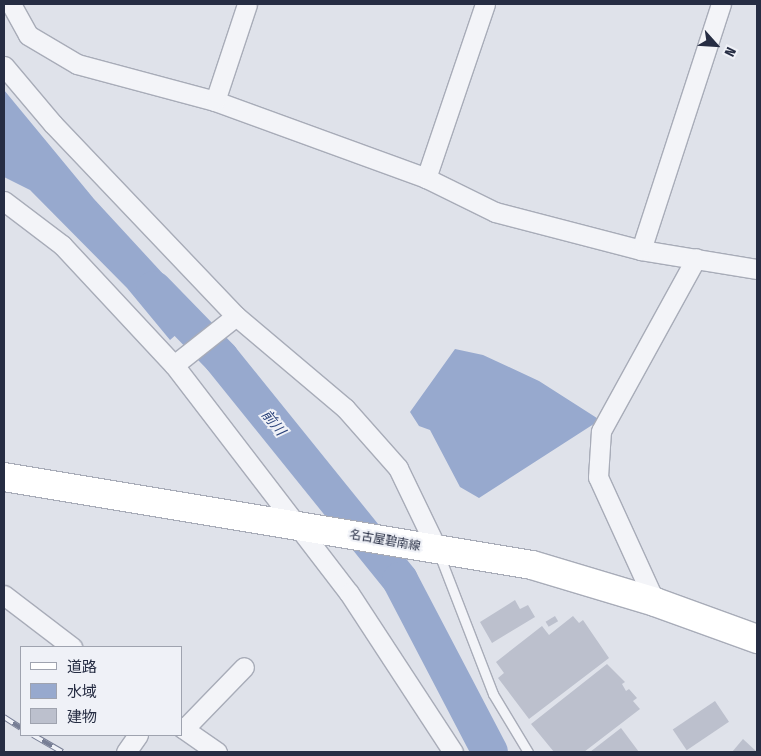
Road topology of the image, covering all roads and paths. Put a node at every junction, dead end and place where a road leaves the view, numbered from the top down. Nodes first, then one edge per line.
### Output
1 (11, 4) edge
2 (247, 4) edge
3 (485, 4) edge
4 (722, 4) edge
5 (4, 66) edge
6 (215, 101) junction
7 (426, 178) junction
8 (4, 201) edge
9 (641, 250) junction
10 (696, 258) junction
11 (757, 269) edge
12 (235, 317) junction
13 (175, 365) junction
14 (4, 477) edge
15 (298, 525) junction
16 (438, 551) junction
17 (4, 595) edge
18 (655, 602) junction
19 (757, 638) edge
20 (71, 646) edge
21 (244, 667) dead end
22 (183, 728) edge
23 (137, 736) edge
24 (126, 752) edge
25 (217, 752) edge
26 (453, 752) edge
27 (528, 752) edge

1 - 6 street
2 - 6 street
3 - 7 street
4 - 9 street
5 - 12 street
6 - 7 street
7 - 9 street
8 - 13 street
9 - 10 street
10 - 11 street
10 - 18 street
12 - 13 street
12 - 16 street
13 - 15 street
14 - 15 main road, 名古屋碧南線
15 - 16 main road, 名古屋碧南線
15 - 26 street
16 - 18 main road, 名古屋碧南線
16 - 27 lane
17 - 20 street
18 - 19 main road, 名古屋碧南線
21 - 22 street
22 - 25 street
23 - 24 street

